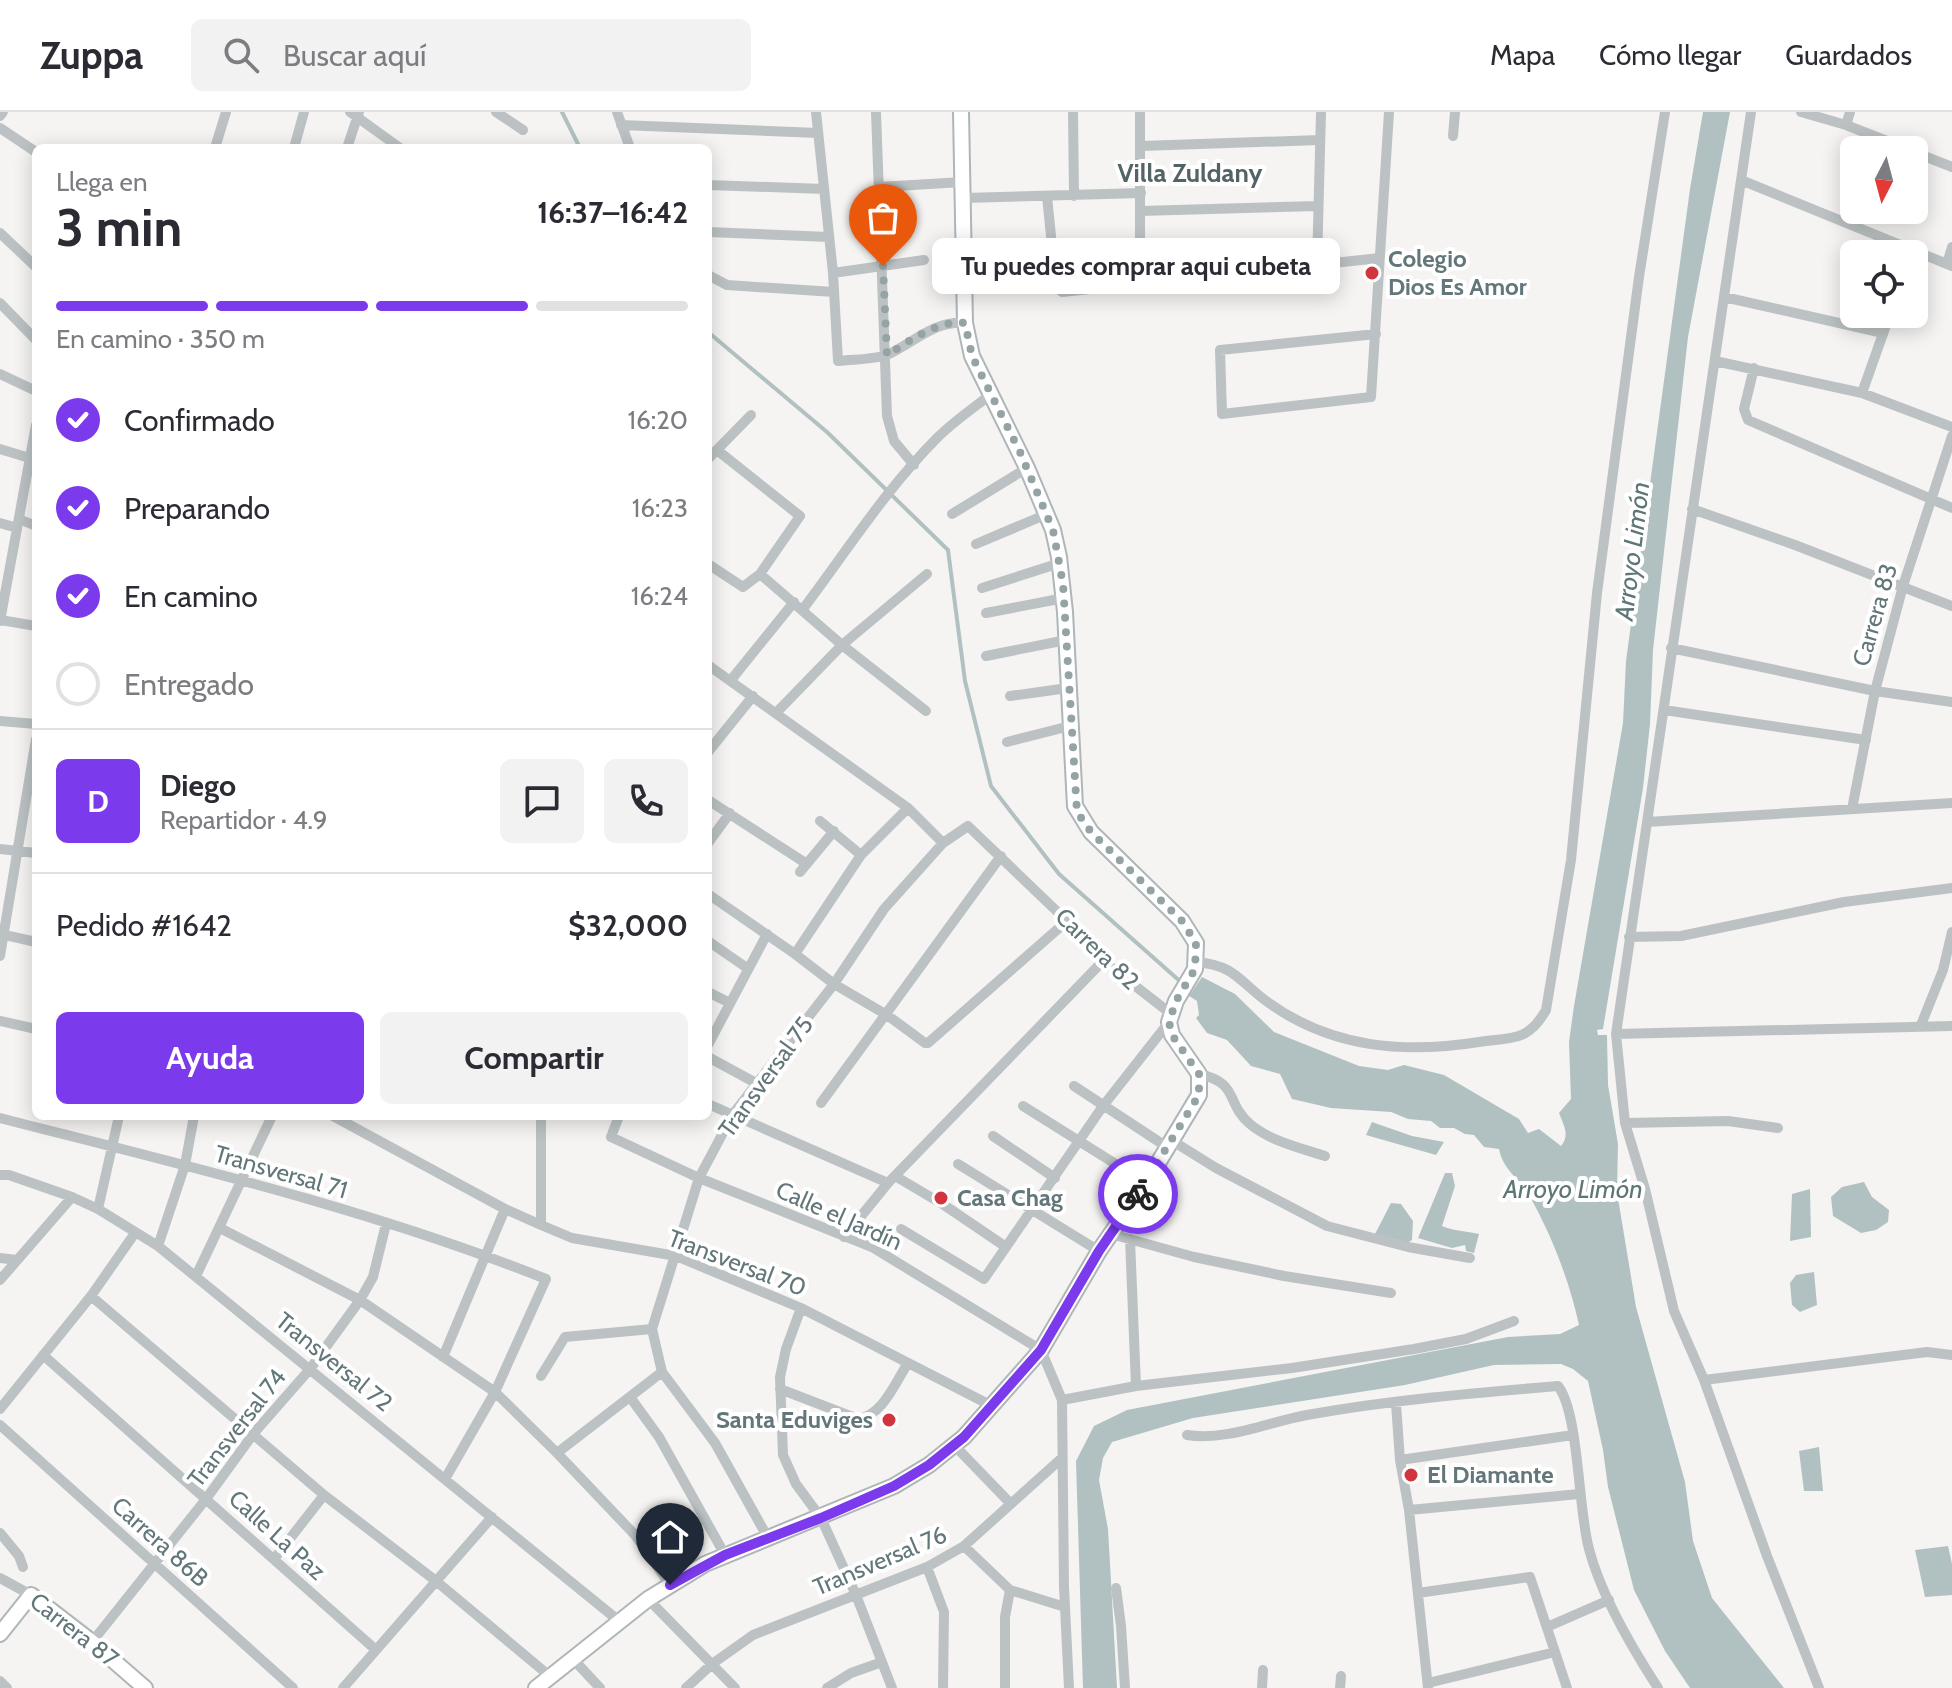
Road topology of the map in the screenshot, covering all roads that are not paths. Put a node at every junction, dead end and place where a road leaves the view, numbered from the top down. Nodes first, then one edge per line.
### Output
1 (226, 112) edge
2 (304, 112) edge
3 (496, 112) edge
4 (617, 112) edge
5 (816, 112) edge
6 (876, 112) edge
7 (961, 112) edge
8 (1073, 112) edge
9 (1140, 112) edge
10 (1321, 112) edge
11 (1389, 112) edge
12 (1455, 112) edge
13 (1665, 112) edge
14 (1751, 112) edge
15 (1801, 112) edge
16 (1850, 112) edge
17 (356, 113) edge
18 (621, 125) junction
19 (1846, 125) junction
20 (0, 128) edge
21 (523, 130) dead end
22 (818, 133) junction
23 (1453, 136) dead end
24 (1874, 136) edge
25 (1320, 140) junction
26 (216, 144) edge
27 (295, 144) edge
28 (348, 144) edge
29 (395, 144) edge
30 (628, 144) edge
31 (1141, 146) junction
32 (32, 149) edge
33 (1928, 157) edge
34 (1952, 167) edge
35 (1741, 180) junction
36 (963, 182) junction
37 (712, 185) edge
38 (879, 187) junction
39 (824, 189) junction
40 (1141, 193) junction
41 (1047, 196) junction
42 (1074, 196) junction
43 (964, 198) junction
44 (1318, 206) junction
45 (1140, 211) junction
46 (712, 232) edge
47 (0, 233) edge
48 (829, 237) junction
49 (1884, 240) edge
50 (1952, 247) edge
51 (1928, 257) edge
52 (1380, 258) junction
53 (924, 260) dead end
54 (32, 263) edge
55 (1317, 265) junction
56 (1950, 265) edge
57 (883, 266) junction
58 (833, 273) junction
59 (712, 277) edge
60 (1140, 284) junction
61 (834, 292) junction
62 (1724, 297) junction
63 (0, 303) edge
64 (965, 323) junction
65 (1885, 328) edge
66 (1883, 333) junction
67 (1376, 334) junction
68 (32, 336) edge
69 (887, 355) junction
70 (1715, 361) junction
71 (1754, 368) junction
72 (0, 374) edge
73 (32, 389) edge
74 (1862, 393) junction
75 (990, 395) junction
76 (751, 415) dead end
77 (1952, 427) edge
78 (1952, 436) edge
79 (0, 449) edge
80 (717, 450) junction
81 (712, 455) edge
82 (32, 458) edge
83 (32, 462) edge
84 (912, 467) junction
85 (1027, 468) junction
86 (1931, 500) junction
87 (1952, 508) edge
88 (1692, 509) junction
89 (952, 514) dead end
90 (1047, 514) junction
91 (0, 523) edge
92 (18, 523) junction
93 (32, 525) edge
94 (976, 544) dead end
95 (1060, 563) junction
96 (712, 567) edge
97 (760, 574) junction
98 (927, 574) dead end
99 (1903, 586) junction
100 (982, 588) dead end
101 (3, 589) edge
102 (1064, 598) junction
103 (799, 606) junction
104 (1952, 606) edge
105 (986, 613) dead end
106 (0, 620) edge
107 (32, 625) edge
108 (1066, 640) junction
109 (842, 645) junction
110 (1671, 648) junction
111 (986, 656) dead end
112 (712, 668) edge
113 (731, 680) junction
114 (1068, 688) junction
115 (1875, 691) junction
116 (753, 696) junction
117 (1010, 696) dead end
118 (1952, 702) edge
119 (1664, 710) junction
120 (926, 711) dead end
121 (777, 712) junction
122 (0, 721) edge
123 (32, 724) edge
124 (1070, 726) junction
125 (1866, 740) junction
126 (1007, 742) dead end
127 (712, 747) edge
128 (32, 764) edge
129 (712, 802) edge
130 (1952, 803) edge
131 (908, 808) junction
132 (1852, 809) junction
133 (730, 813) junction
134 (820, 821) dead end
135 (1647, 822) junction
136 (968, 826) joint
137 (834, 831) junction
138 (712, 838) edge
139 (943, 843) junction
140 (0, 849) edge
141 (18, 851) junction
142 (32, 853) edge
143 (861, 855) junction
144 (1001, 856) junction
145 (1952, 888) edge
146 (712, 897) edge
147 (1067, 921) junction
148 (1952, 932) edge
149 (767, 934) junction
150 (2, 935) edge
151 (1629, 937) junction
152 (32, 941) edge
153 (712, 944) edge
154 (795, 954) junction
155 (0, 956) edge
156 (1103, 961) junction
157 (1196, 966) junction
158 (747, 968) junction
159 (834, 984) junction
160 (712, 994) edge
161 (730, 1003) junction
162 (1172, 1012) junction
163 (887, 1015) junction
164 (0, 1021) edge
165 (1921, 1025) junction
166 (1952, 1026) edge
167 (32, 1028) edge
168 (1616, 1034) junction
169 (712, 1037) edge
170 (712, 1059) edge
171 (1200, 1080) junction
172 (756, 1083) junction
173 (1074, 1086) dead end
174 (821, 1103) dead end
175 (712, 1106) edge
176 (1023, 1106) dead end
177 (1103, 1106) junction
178 (733, 1114) junction
179 (0, 1118) edge
180 (118, 1120) edge
181 (193, 1120) edge
182 (270, 1120) edge
183 (348, 1120) edge
184 (541, 1120) edge
185 (617, 1120) edge
186 (38, 1122) edge
187 (1625, 1123) junction
188 (1778, 1128) dead end
189 (993, 1136) dead end
190 (1079, 1141) junction
191 (1169, 1143) junction
192 (112, 1146) junction
193 (1325, 1156) dead end
194 (958, 1164) dead end
195 (185, 1165) junction
196 (0, 1175) edge
197 (699, 1178) junction
198 (1055, 1178) junction
199 (244, 1179) junction
200 (892, 1180) junction
201 (1146, 1183) junction
202 (72, 1197) junction
203 (98, 1209) junction
204 (505, 1209) junction
205 (1032, 1211) junction
206 (386, 1224) junction
207 (541, 1225) junction
208 (220, 1228) junction
209 (901, 1229) dead end
210 (135, 1233) junction
211 (1111, 1234) junction
212 (844, 1237) junction
213 (1130, 1239) junction
214 (158, 1246) junction
215 (1006, 1247) junction
216 (1099, 1251) junction
217 (486, 1255) junction
218 (676, 1256) junction
219 (0, 1258) edge
220 (1470, 1258) dead end
221 (17, 1260) junction
222 (196, 1276) junction
223 (0, 1280) edge
224 (1391, 1293) dead end
225 (91, 1296) junction
226 (360, 1300) junction
227 (801, 1308) junction
228 (1514, 1321) dead end
229 (652, 1329) junction
230 (1041, 1350) junction
231 (43, 1355) junction
232 (1952, 1355) edge
233 (443, 1357) junction
234 (908, 1363) junction
235 (310, 1369) junction
236 (662, 1372) junction
237 (541, 1376) dead end
238 (1704, 1380) junction
239 (1136, 1386) junction
240 (780, 1389) junction
241 (495, 1392) junction
242 (630, 1397) junction
243 (1062, 1400) junction
244 (1396, 1404) junction
245 (992, 1406) junction
246 (0, 1409) edge
247 (0, 1425) edge
248 (254, 1433) junction
249 (1187, 1435) dead end
250 (1573, 1435) junction
251 (954, 1445) junction
252 (557, 1453) junction
253 (1062, 1458) junction
254 (1400, 1460) junction
255 (445, 1479) junction
256 (1579, 1494) junction
257 (324, 1495) junction
258 (206, 1499) junction
259 (1011, 1504) junction
260 (1409, 1510) junction
261 (492, 1517) junction
262 (821, 1518) junction
263 (0, 1533) edge
264 (768, 1538) junction
265 (964, 1546) junction
266 (725, 1555) junction
267 (274, 1559) junction
268 (155, 1564) junction
269 (23, 1567) dead end
270 (927, 1567) junction
271 (0, 1578) edge
272 (436, 1581) junction
273 (670, 1585) junction
274 (1116, 1588) dead end
275 (1010, 1590) junction
276 (1418, 1593) junction
277 (31, 1595) junction
278 (856, 1595) junction
279 (648, 1599) junction
280 (1609, 1600) junction
281 (1065, 1607) junction
282 (619, 1621) junction
283 (1547, 1627) junction
284 (0, 1634) edge
285 (92, 1642) junction
286 (376, 1650) junction
287 (1555, 1652) junction
288 (573, 1659) junction
289 (882, 1662) junction
290 (712, 1664) junction
291 (1263, 1670) dead end
292 (1341, 1676) dead end
293 (552, 1678) junction
294 (0, 1681) edge
295 (1428, 1686) edge
296 (7, 1688) edge
297 (145, 1688) edge
298 (293, 1688) edge
299 (343, 1688) edge
300 (536, 1688) edge
301 (600, 1688) edge
302 (686, 1688) edge
303 (735, 1688) edge
304 (827, 1688) edge
305 (892, 1688) edge
306 (943, 1688) edge
307 (1005, 1688) edge
308 (1069, 1688) edge
309 (1125, 1688) edge
310 (1262, 1688) edge
311 (1340, 1688) edge
312 (1567, 1688) edge
313 (1658, 1688) edge
314 (1819, 1688) edge

1 - 26 street
2 - 27 street
3 - 21 street
4 - 18 street
5 - 22 street
6 - 38 street
7 - 36 street
8 - 42 street
9 - 31 street
10 - 25 street
11 - 52 street
12 - 23 street
13 - 157 street
14 - 35 street
15 - 19 street
16 - 19 street
17 - 28 street
17 - 29 street
18 - 22 street
18 - 30 street
19 - 24 street
20 - 32 street
22 - 39 street
25 - 31 street
25 - 44 street
31 - 40 street
33 - 34 street
35 - 49 street
35 - 62 street
36 - 38 street
36 - 43 street
37 - 39 street
38 - 57 street
39 - 48 street
40 - 42 street
40 - 45 street
41 - 42 street
41 - 43 street
41 - 60 street
43 - 64 street
44 - 45 street
44 - 55 street
45 - 60 street
46 - 48 street
47 - 54 street
48 - 58 street
50 - 56 street
51 - 56 street
52 - 55 street
52 - 67 street
53 - 57 street
55 - 60 street
57 - 58 street
57 - 69 street
58 - 61 street
59 - 61 street
61 - 69 street
62 - 66 street
62 - 70 street
63 - 68 street
64 - 69 street
64 - 75 street
65 - 66 street
66 - 74 street
67 - 67 street
69 - 84 street
70 - 71 street
70 - 88 street
71 - 74 street
71 - 86 street
72 - 73 street
74 - 77 street
75 - 84 street
75 - 85 street
76 - 80 street
78 - 86 street, Carrera 83
79 - 82 street
80 - 81 street
80 - 97 street
83 - 92 street
84 - 103 street
85 - 89 street
85 - 90 street
86 - 87 street
86 - 99 street, Carrera 83
88 - 99 street
88 - 110 street
90 - 94 street
90 - 95 street
91 - 92 street
92 - 93 street
92 - 101 street
95 - 100 street
95 - 102 street
96 - 97 street
97 - 103 street
98 - 109 street
99 - 104 street
99 - 115 street, Carrera 83
101 - 106 street
102 - 105 street
102 - 108 street
103 - 109 street
103 - 113 street
106 - 107 street
108 - 111 street
108 - 114 street
109 - 120 street
109 - 121 street
110 - 115 street
110 - 119 street
112 - 113 street
113 - 116 street
114 - 117 street
114 - 124 street
115 - 118 street
115 - 125 street, Carrera 83
116 - 121 street
116 - 127 street
119 - 125 street
119 - 135 street
121 - 131 street
122 - 123 street
124 - 126 street
124 - 157 street
125 - 132 street, Carrera 83
128 - 141 street
129 - 133 street
130 - 132 street
131 - 139 street
131 - 143 street
132 - 135 street
133 - 137 street
133 - 138 street
134 - 137 street
135 - 151 street
136 - 139 street, Transversal 75
136 - 144 street, Carrera 82
137 - 143 street
139 - 159 street, Transversal 75
140 - 141 street
141 - 142 street
141 - 150 street
143 - 154 street
144 - 147 street, Carrera 82
144 - 163 street
145 - 151 street
146 - 149 street
147 - 156 street, Carrera 82
147 - 163 street
148 - 165 street
149 - 154 street
149 - 158 street
150 - 152 street
150 - 155 street
151 - 168 street
153 - 158 street
154 - 159 street
156 - 162 street, Carrera 82
156 - 200 street
157 - 162 street
158 - 161 street
159 - 163 street
159 - 172 street, Transversal 75
160 - 161 street
161 - 169 street
162 - 171 street, Carrera 82
162 - 177 street
163 - 174 street
164 - 167 street
165 - 166 street
165 - 168 street
168 - 187 street
170 - 172 street
171 - 191 street
171 - 193 street
172 - 178 street, Transversal 75
173 - 177 street
175 - 178 street
176 - 190 street
177 - 190 street
177 - 191 street
178 - 197 street, Transversal 75
178 - 200 street
179 - 186 street, Transversal 71
180 - 192 street
181 - 195 street
182 - 199 street
183 - 204 street, Transversal 70
184 - 207 street
185 - 197 street, Calle el Jardín
186 - 192 street, Transversal 71
187 - 188 street
187 - 238 street
189 - 198 street
190 - 198 street
190 - 201 street
191 - 201 street
191 - 220 street
192 - 195 street, Transversal 71
192 - 203 street
194 - 205 street
195 - 199 street, Transversal 71
195 - 214 street
196 - 202 street, Transversal 72
197 - 212 street, Calle el Jardín
197 - 218 street, Transversal 75
198 - 205 street
199 - 206 street, Transversal 71
199 - 208 street
200 - 212 street
200 - 215 street
201 - 211 street
202 - 203 street, Transversal 72
202 - 221 street
203 - 210 street, Transversal 72
204 - 207 street, Transversal 70
204 - 217 street
205 - 215 street
205 - 216 street
206 - 217 street, Transversal 71
206 - 226 street, Transversal 74
207 - 218 street, Transversal 70
208 - 222 street
208 - 226 street
209 - 215 street
210 - 214 street, Transversal 72
210 - 225 street
211 - 213 street
211 - 216 street
212 - 230 street, Calle el Jardín
213 - 224 street
213 - 239 street
214 - 222 street, Transversal 72
216 - 230 street
217 - 233 street
217 - 241 street, Transversal 71
218 - 227 street, Transversal 70
218 - 229 street, Transversal 75
219 - 221 street
221 - 223 street
222 - 235 street, Transversal 72
225 - 231 street
225 - 248 street
226 - 233 street
226 - 235 street, Transversal 74
227 - 234 street, Transversal 70
227 - 240 street
228 - 239 street
229 - 236 street
229 - 237 street
230 - 243 street
230 - 245 street
231 - 246 street
231 - 258 street, Calle La Paz
232 - 238 street
233 - 241 street
234 - 240 street
234 - 245 street, Transversal 70
235 - 248 street, Transversal 74
235 - 255 street, Transversal 72
236 - 242 street
236 - 264 street
238 - 314 street
239 - 243 street
240 - 262 street
241 - 252 street
241 - 255 street
242 - 252 street
242 - 266 street
243 - 253 street
244 - 249 street
244 - 250 street
244 - 254 street
245 - 251 street
247 - 268 street, Carrera 86B
248 - 257 street
248 - 258 street, Transversal 74
250 - 254 street
250 - 256 street
251 - 259 street
251 - 262 street
252 - 273 street
253 - 259 street, Transversal 76
253 - 281 street
254 - 260 street
255 - 261 street, Transversal 72
256 - 260 street
256 - 280 street
257 - 267 street
257 - 272 street
258 - 267 street, Calle La Paz
258 - 268 street, Transversal 74
259 - 265 street, Transversal 76
260 - 276 street
261 - 272 street
261 - 282 street, Transversal 72
262 - 264 street
262 - 278 street
263 - 269 street
264 - 266 street
265 - 270 street, Transversal 76
265 - 275 street
266 - 273 street
267 - 286 street, Calle La Paz
268 - 285 street, Transversal 74
268 - 298 street, Carrera 86B
270 - 278 street, Transversal 76
270 - 306 street
271 - 277 street, Carrera 87
272 - 286 street
272 - 293 street
273 - 279 street
274 - 309 street
275 - 281 street
275 - 307 street
276 - 283 street
276 - 295 street
277 - 284 street
277 - 285 street, Carrera 87
278 - 289 street
278 - 290 street, Transversal 76
279 - 282 street
279 - 290 street
280 - 283 street
280 - 313 street
281 - 308 street
282 - 288 street
283 - 287 street
285 - 297 street, Carrera 87
286 - 299 street
287 - 295 street
287 - 312 street
288 - 293 street
288 - 301 street
289 - 304 street
289 - 305 street
290 - 302 street, Transversal 76
290 - 303 street
291 - 310 street
292 - 311 street
293 - 300 street
294 - 296 street

